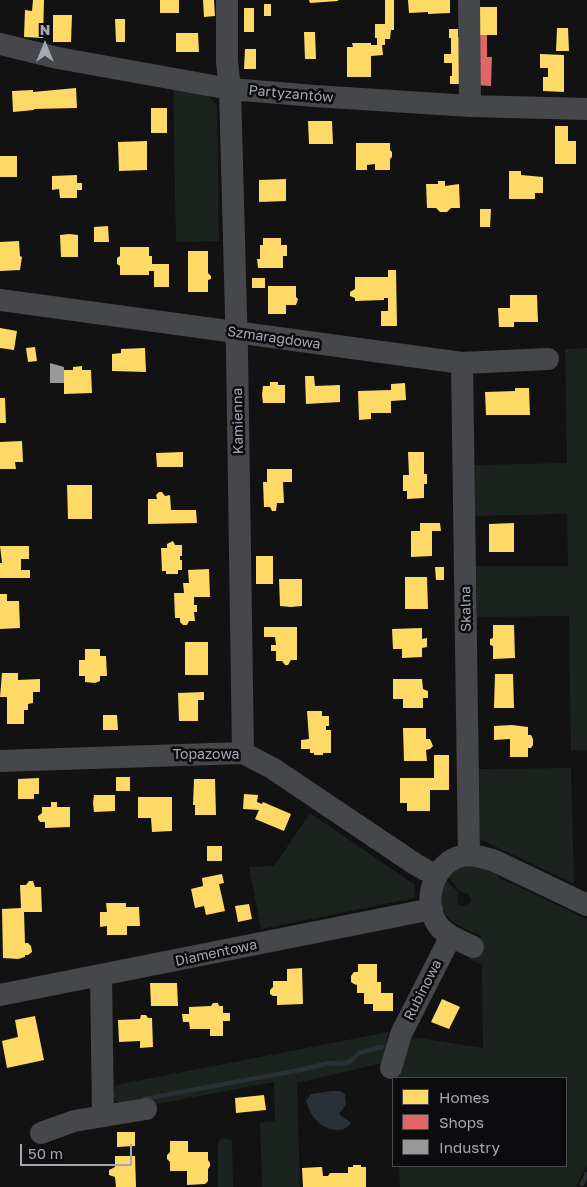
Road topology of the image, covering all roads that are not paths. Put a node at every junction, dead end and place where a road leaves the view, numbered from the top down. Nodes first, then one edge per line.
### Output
1 (228, 0) edge
2 (469, 0) edge
3 (0, 44) edge
4 (230, 89) junction
5 (470, 106) junction
6 (587, 109) edge
7 (0, 300) edge
8 (235, 333) junction
9 (548, 359) dead end
10 (462, 363) junction
11 (243, 754) junction
12 (0, 760) edge
13 (469, 855) junction
14 (436, 876) junction
15 (587, 904) edge
16 (432, 909) junction
17 (451, 936) junction
18 (473, 947) dead end
19 (101, 976) junction
20 (0, 995) edge
21 (391, 1068) dead end
22 (146, 1109) dead end
23 (103, 1115) junction
24 (41, 1133) dead end

1 - 4 street, Kamienna
2 - 5 street
3 - 4 street, Partyzantów
4 - 5 street, Partyzantów
4 - 8 street, Kamienna
5 - 6 street, Partyzantów
7 - 8 street, Szmaragdowa
8 - 10 street, Szmaragdowa
8 - 11 street, Kamienna
9 - 10 street, Szmaragdowa
10 - 13 street, Skalna
11 - 12 street, Topazowa
11 - 14 street, Topazowa
13 - 14 street
13 - 15 street
14 - 16 street
16 - 17 street
16 - 19 street, Diamentowa
17 - 18 street
17 - 21 street, Rubinowa
19 - 20 street, Diamentowa
19 - 23 street
22 - 23 street
23 - 24 street

